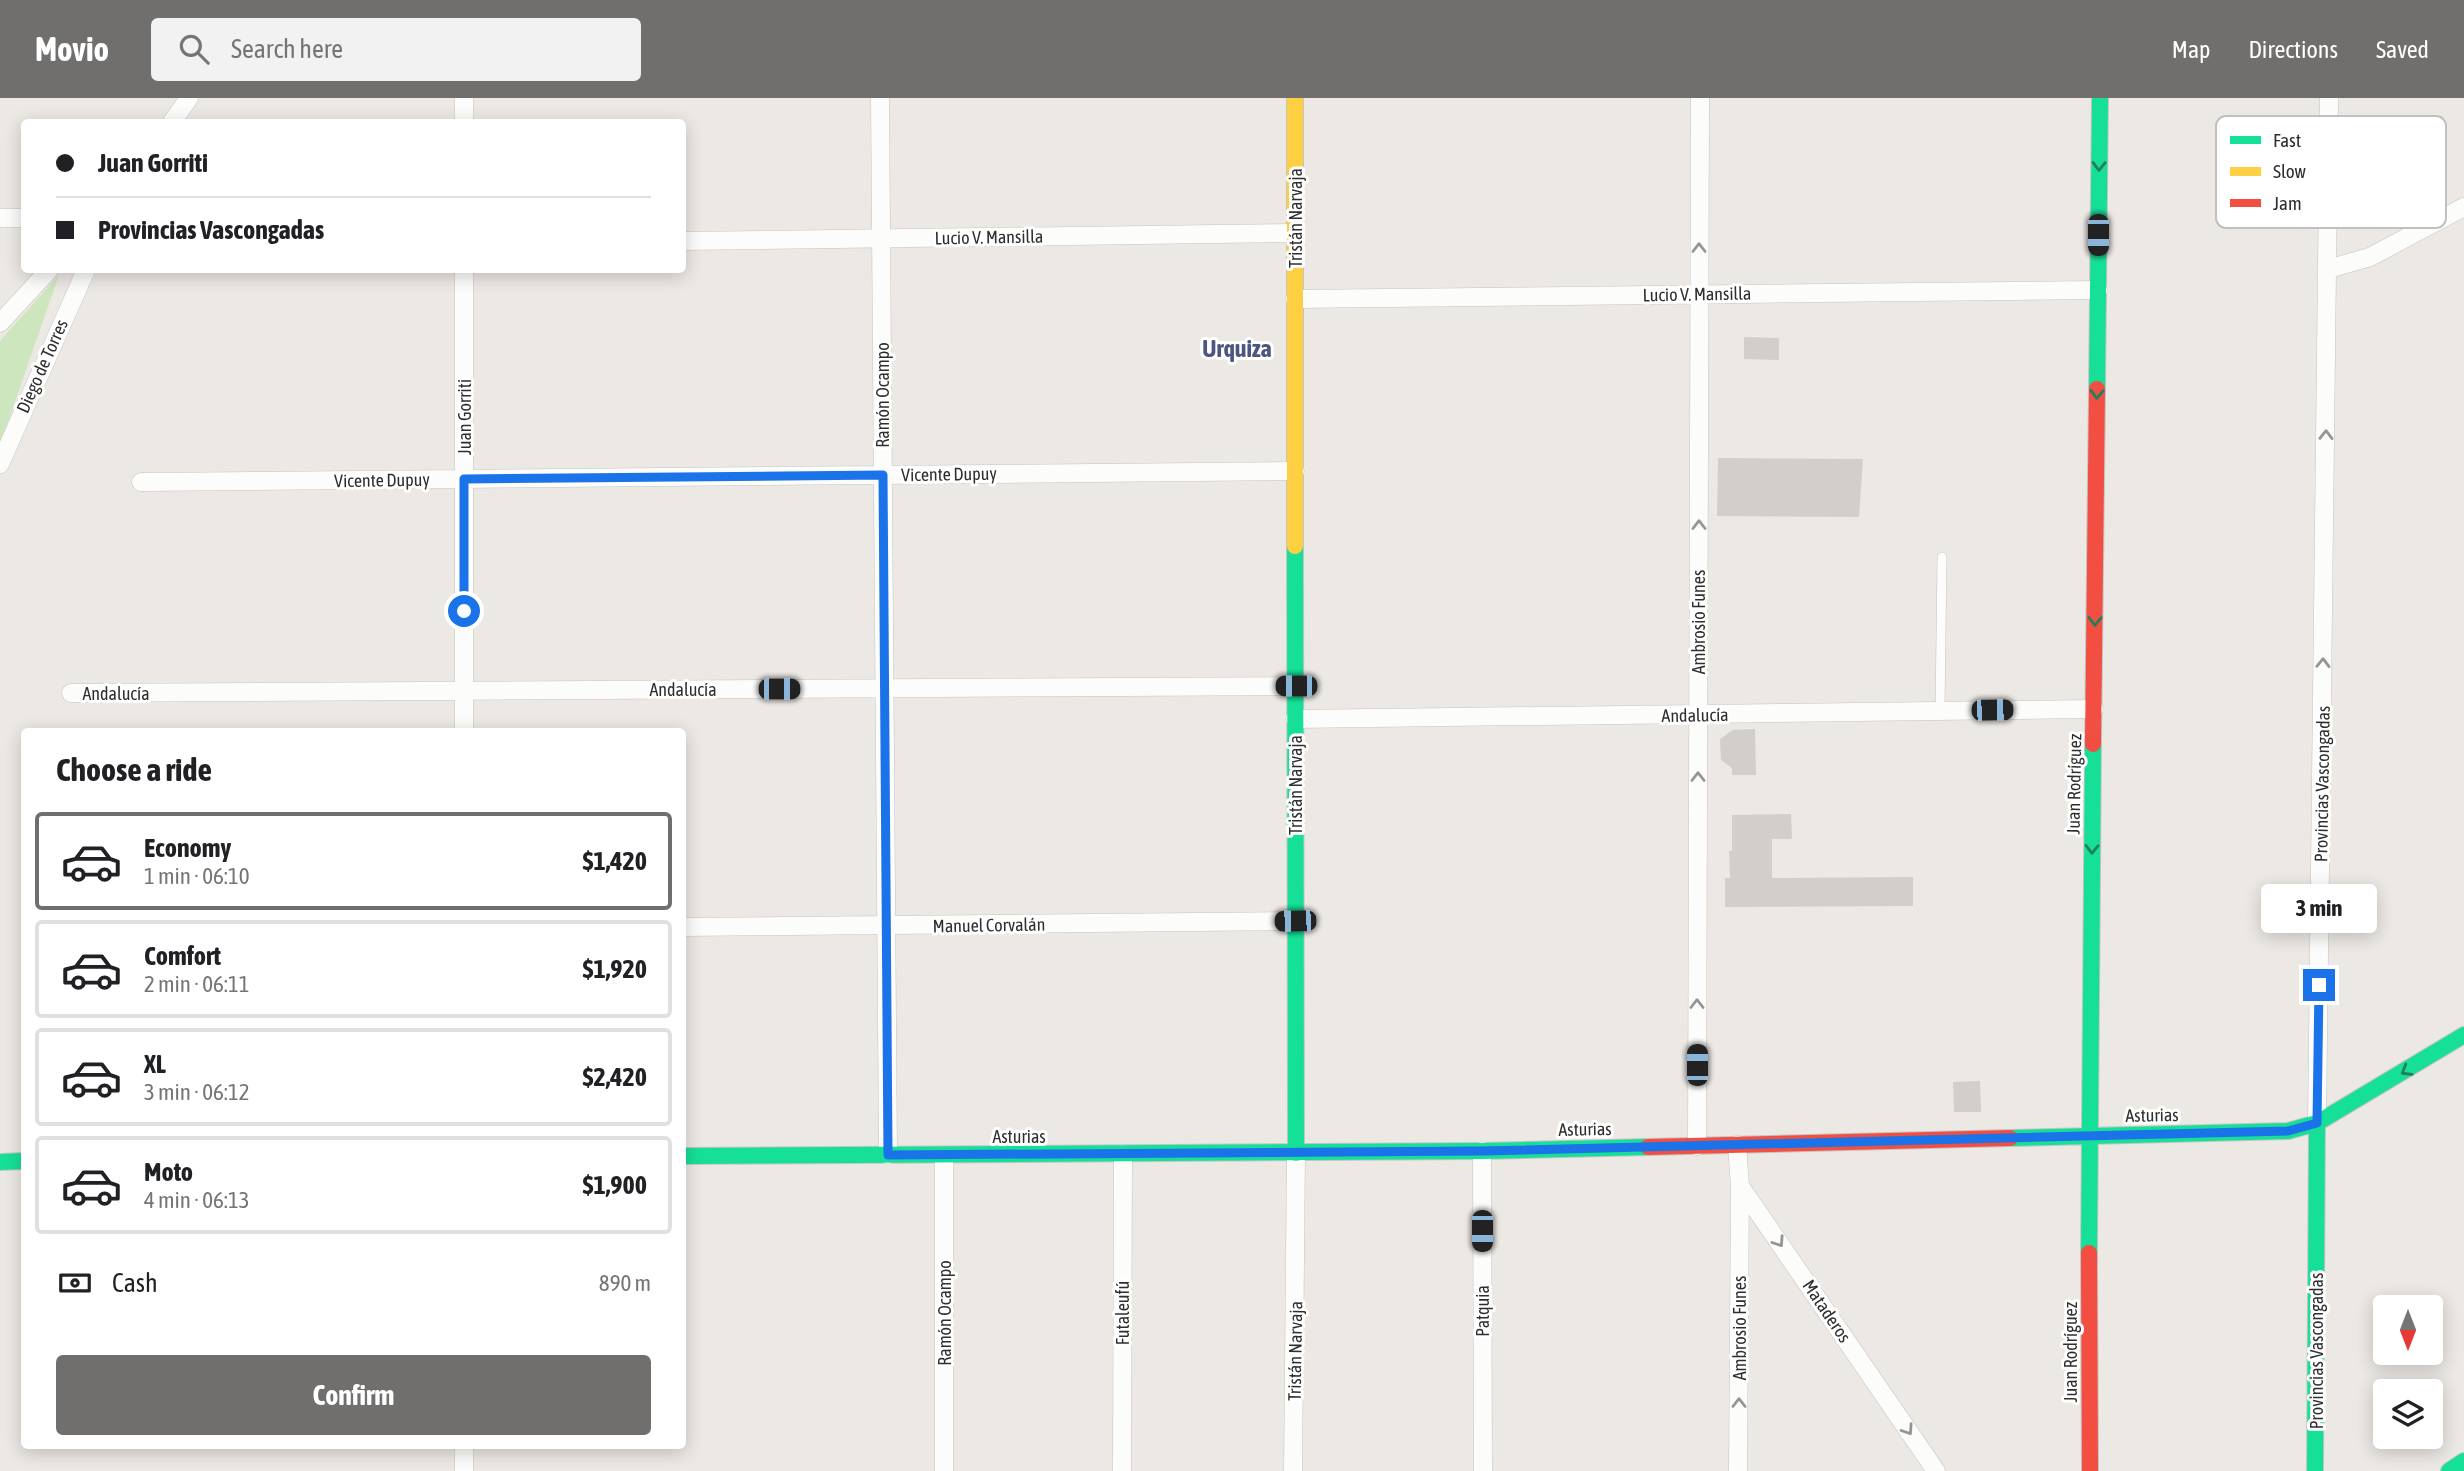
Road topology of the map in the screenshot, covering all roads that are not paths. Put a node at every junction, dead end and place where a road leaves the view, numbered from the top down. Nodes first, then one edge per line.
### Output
1 (189, 98) edge
2 (464, 98) edge
3 (880, 98) edge
4 (1295, 98) edge
5 (1700, 98) edge
6 (2100, 98) edge
7 (2329, 98) edge
8 (2329, 116) edge
9 (175, 119) edge
10 (464, 119) edge
11 (2464, 207) edge
12 (2446, 217) edge
13 (0, 218) edge
14 (21, 218) edge
15 (2328, 228) edge
16 (2425, 228) edge
17 (1295, 233) junction
18 (881, 238) junction
19 (686, 241) edge
20 (2328, 269) junction
21 (46, 273) edge
22 (85, 273) edge
23 (464, 273) edge
24 (2098, 290) junction
25 (1699, 294) junction
26 (1295, 299) junction
27 (0, 323) edge
28 (0, 464) edge
29 (1295, 471) junction
30 (883, 475) junction
31 (464, 479) junction
32 (141, 482) dead end
33 (1942, 557) dead end
34 (1296, 686) junction
35 (885, 688) junction
36 (464, 691) junction
37 (71, 693) dead end
38 (2094, 709) junction
39 (1940, 711) junction
40 (1698, 715) junction
41 (1295, 719) junction
42 (464, 728) edge
43 (1295, 921) junction
44 (686, 926) edge
45 (886, 926) junction
46 (2464, 1035) edge
47 (2317, 1123) junction
48 (2089, 1136) junction
49 (1737, 1145) junction
50 (1697, 1146) junction
51 (1482, 1151) junction
52 (1296, 1153) junction
53 (1123, 1154) junction
54 (888, 1155) junction
55 (686, 1156) edge
56 (944, 1156) junction
57 (1740, 1186) junction
58 (464, 1449) edge
59 (2464, 1461) edge
60 (464, 1471) edge
61 (944, 1471) edge
62 (1122, 1471) edge
63 (1293, 1471) edge
64 (1483, 1471) edge
65 (1738, 1471) edge
66 (1936, 1471) edge
67 (2090, 1471) edge
68 (2315, 1471) edge
69 (2449, 1471) edge

1 - 9 street
2 - 10 street
3 - 18 street, Ramón Ocampo
4 - 17 street, Tristán Narvaja
25 -> 5 street, Ambrosio Funes
6 -> 24 street, Juan Rodríguez
7 - 8 street, Provincias Vascongadas
11 - 12 street
13 - 14 street
15 - 20 street, Provincias Vascongadas
16 - 20 street
17 - 18 street, Lucio V. Mansilla
17 - 26 street, Tristán Narvaja
18 - 19 street, Lucio V. Mansilla
18 - 30 street, Ramón Ocampo
47 -> 20 street, Provincias Vascongadas
21 - 27 street
22 - 28 street, Diego de Torres
23 - 31 street, Juan Gorriti
24 - 25 street, Lucio V. Mansilla
24 -> 38 street, Juan Rodríguez
25 - 26 street, Lucio V. Mansilla
40 -> 25 street, Ambrosio Funes
26 - 29 street, Tristán Narvaja
29 - 30 street, Vicente Dupuy
29 - 34 street, Tristán Narvaja
30 - 31 street, Vicente Dupuy
30 - 35 street, Ramón Ocampo
31 - 32 street, Vicente Dupuy
31 - 36 street, Juan Gorriti
33 - 39 lane
34 - 35 street, Andalucía
34 - 41 street, Tristán Narvaja
35 - 36 street, Andalucía
35 - 45 street, Ramón Ocampo
36 - 37 street, Andalucía
36 - 42 street, Juan Gorriti
38 - 39 street, Andalucía
38 -> 48 street, Juan Rodríguez
39 - 40 street, Andalucía
40 - 41 street, Andalucía
50 -> 40 street, Ambrosio Funes
41 - 43 street, Tristán Narvaja
43 - 45 street, Manuel Corvalán
43 - 52 street, Tristán Narvaja
44 - 45 street, Manuel Corvalán
45 - 54 street, Ramón Ocampo
46 -> 47 street, Asturias
47 - 48 street, Asturias
47 - 68 street, Provincias Vascongadas
48 - 49 street, Asturias
48 - 67 street, Juan Rodríguez
49 - 50 street, Asturias
49 - 57 street
50 - 51 street, Asturias
51 - 52 street, Asturias
51 - 64 street, Patquia
52 - 53 street, Asturias
52 - 63 street, Tristán Narvaja
53 - 56 street, Asturias
53 - 62 street, Futaleufú
54 - 55 street, Asturias
54 - 56 street, Asturias
56 - 61 street, Ramón Ocampo
65 -> 57 street, Ambrosio Funes
57 -> 66 street, Mataderos
58 - 60 street
59 - 69 street

